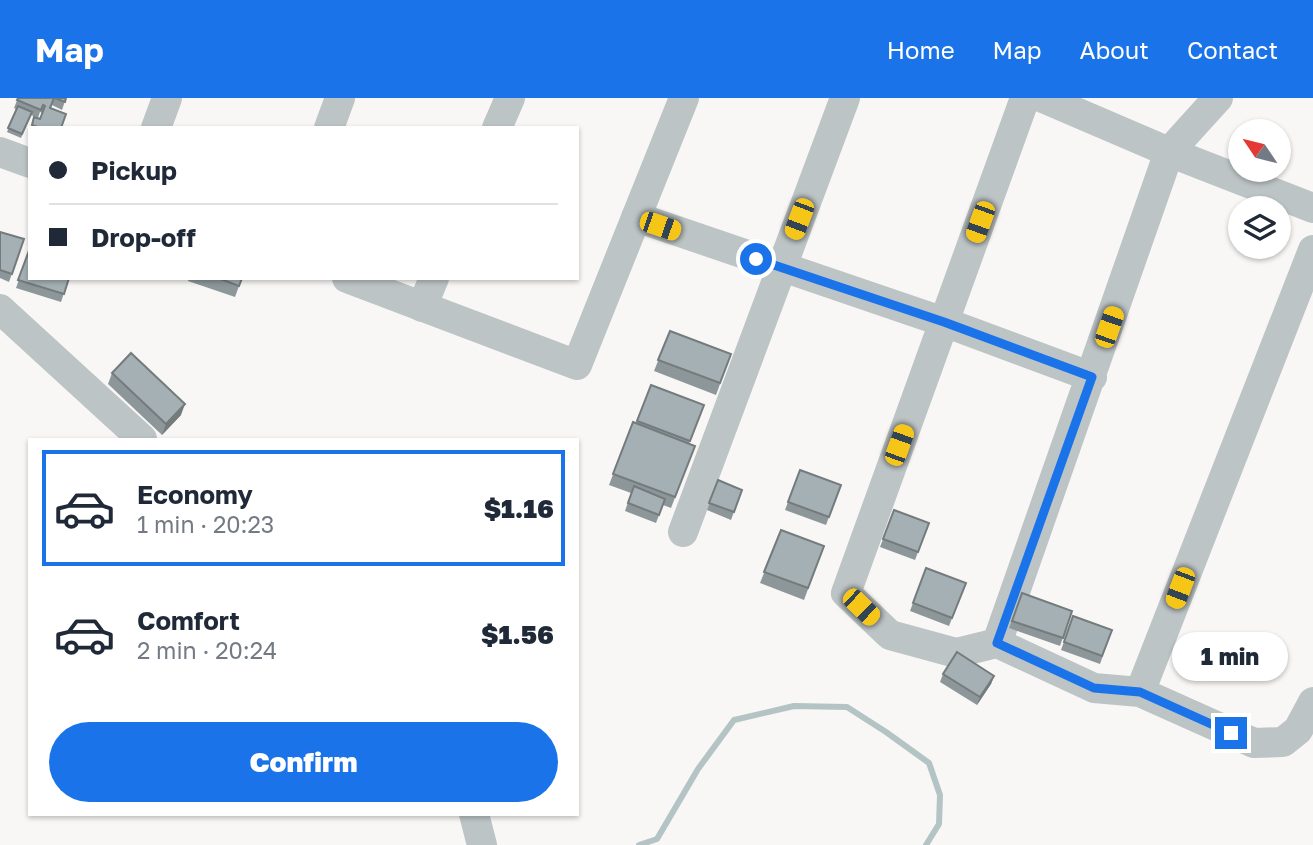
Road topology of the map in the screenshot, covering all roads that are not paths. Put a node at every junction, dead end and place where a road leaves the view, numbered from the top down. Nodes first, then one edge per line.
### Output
1 (167, 98) edge
2 (340, 98) edge
3 (509, 98) edge
4 (684, 98) edge
5 (845, 98) edge
6 (1025, 98) edge
7 (1043, 98) edge
8 (1218, 98) edge
9 (157, 126) edge
10 (330, 126) edge
11 (498, 126) edge
12 (0, 152) edge
13 (1169, 152) junction
14 (28, 162) edge
15 (1313, 208) edge
16 (636, 217) junction
17 (1313, 250) edge
18 (780, 267) junction
19 (351, 280) edge
20 (433, 280) edge
21 (422, 307) junction
22 (0, 309) edge
23 (944, 322) junction
24 (1092, 377) junction
25 (141, 438) edge
26 (683, 532) dead end
27 (997, 643) junction
28 (1140, 692) junction
29 (1313, 702) edge
30 (475, 816) edge
31 (482, 845) edge

1 - 9 street
2 - 10 street
3 - 11 street
4 - 16 street
5 - 18 street
6 - 23 street
7 - 13 street
8 - 13 street
12 - 14 street
13 - 15 street
13 - 24 street
16 - 18 street
16 - 21 street
17 - 28 street
18 - 23 street
18 - 26 street
19 - 21 street
20 - 21 street
22 - 25 street
23 - 24 street
23 - 27 street
24 - 27 street
27 - 28 street
28 - 29 street
30 - 31 street

